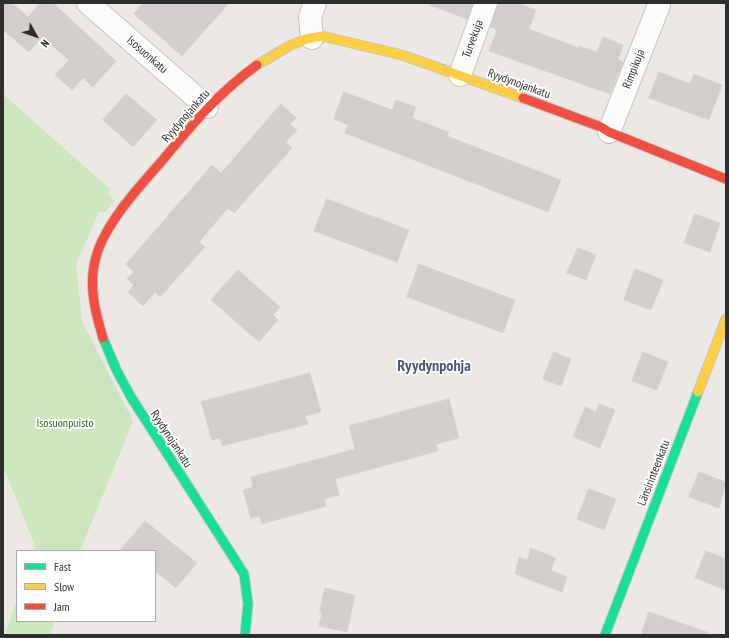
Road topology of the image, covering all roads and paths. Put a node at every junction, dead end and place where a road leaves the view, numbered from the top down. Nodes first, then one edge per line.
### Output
1 (88, 3) edge
2 (315, 3) edge
3 (486, 3) edge
4 (660, 5) dead end
5 (312, 38) junction
6 (460, 75) junction
7 (207, 107) junction
8 (610, 132) junction
9 (726, 179) edge
10 (726, 319) edge
11 (245, 635) edge
12 (605, 635) edge

1 - 7 street, Isosuonkatu
2 - 5 street
3 - 6 street, Turvekuja
4 - 8 street, Rimpikuja
5 - 6 street, Ryydynojankatu
5 - 7 street, Ryydynojankatu
6 - 8 street, Ryydynojankatu
7 - 11 street, Ryydynojankatu
8 - 9 street, Ryydynojankatu
10 - 12 street, Länsirinteenkatu

